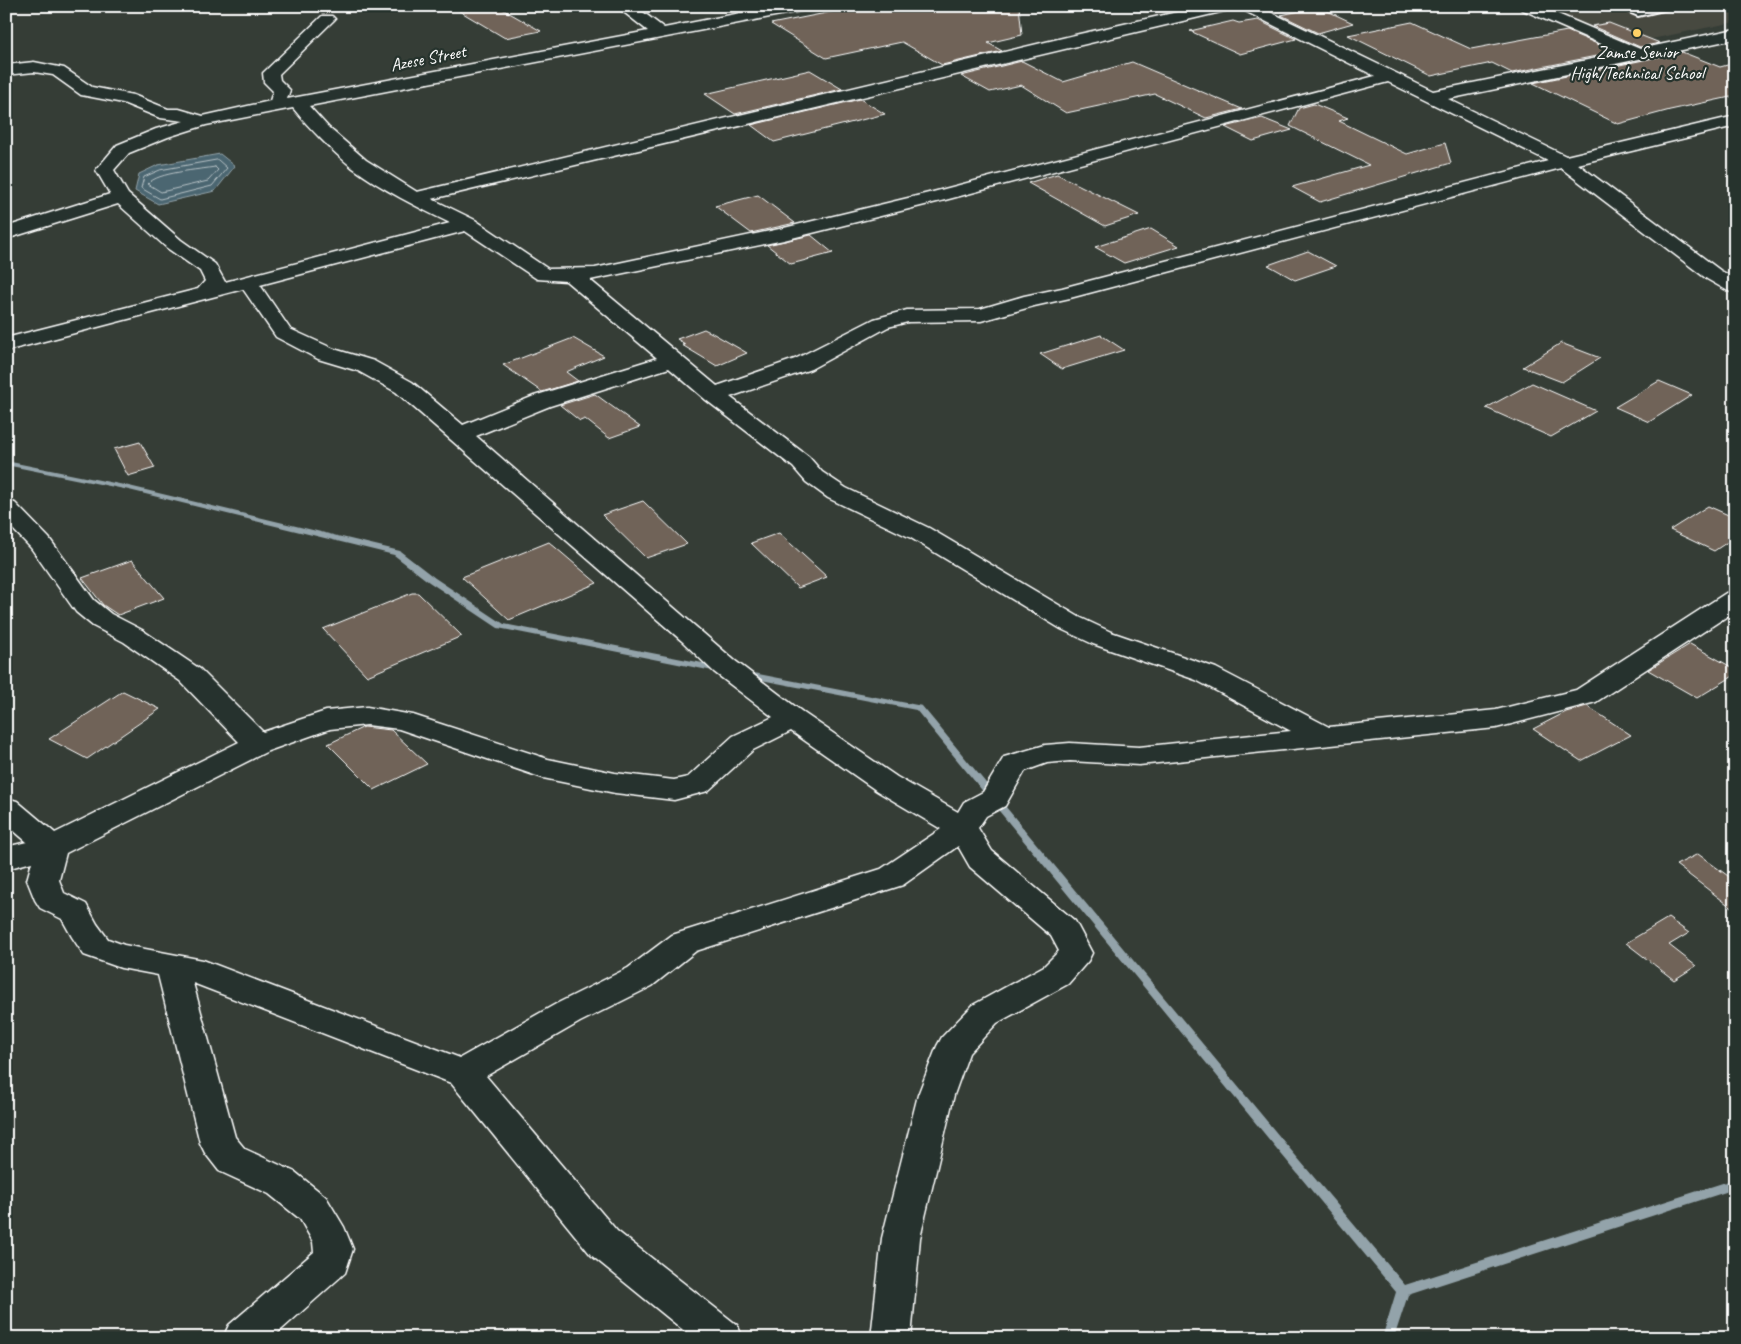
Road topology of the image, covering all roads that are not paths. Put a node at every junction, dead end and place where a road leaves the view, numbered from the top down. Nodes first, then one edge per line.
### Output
1 (624, 6) edge
2 (802, 6) edge
3 (1225, 6) edge
4 (1246, 6) edge
5 (1526, 6) edge
6 (1619, 6) edge
7 (1676, 6) edge
8 (327, 19) dead end
9 (662, 34) junction
10 (1735, 34) edge
11 (1639, 54) junction
12 (6, 70) edge
13 (1390, 76) junction
14 (1431, 97) junction
15 (297, 102) junction
16 (277, 105) junction
17 (202, 121) junction
18 (1735, 121) edge
19 (1564, 162) junction
20 (121, 197) junction
21 (414, 198) junction
22 (468, 224) junction
23 (6, 233) edge
24 (573, 276) junction
25 (248, 282) junction
26 (1735, 287) edge
27 (204, 294) junction
28 (6, 345) edge
29 (673, 360) junction
30 (714, 395) junction
31 (460, 434) junction
32 (6, 508) edge
33 (1735, 599) edge
34 (795, 720) junction
35 (1327, 738) junction
36 (258, 744) junction
37 (6, 808) edge
38 (963, 828) junction
39 (52, 847) junction
40 (6, 858) edge
41 (172, 965) junction
42 (463, 1073) junction
43 (242, 1338) edge
44 (722, 1338) edge
45 (891, 1338) edge

1 - 9 street
2 - 9 street, Azese Street
3 - 21 street
4 - 13 street
5 - 11 street
6 - 7 lane
8 - 16 street
9 - 15 street, Azese Street
10 - 11 street
11 - 14 street
12 - 17 street
13 - 14 street
13 - 24 street
14 - 19 street
15 - 16 street, Azese Street
15 - 21 street
16 - 17 street, Azese Street
17 - 20 street, Azese Street
18 - 19 street
19 - 26 street
19 - 30 street
20 - 23 street
20 - 27 street
21 - 22 street
22 - 24 street
22 - 25 street
24 - 29 street
25 - 27 street
25 - 31 street
27 - 28 street
29 - 30 street
29 - 31 street
30 - 35 street
31 - 34 street
32 - 36 street
33 - 35 street
34 - 36 street
34 - 38 street
35 - 38 street
36 - 39 street
37 - 39 street
38 - 42 street
38 - 45 street
39 - 40 street
39 - 41 street
41 - 42 street
41 - 43 street
42 - 44 street

